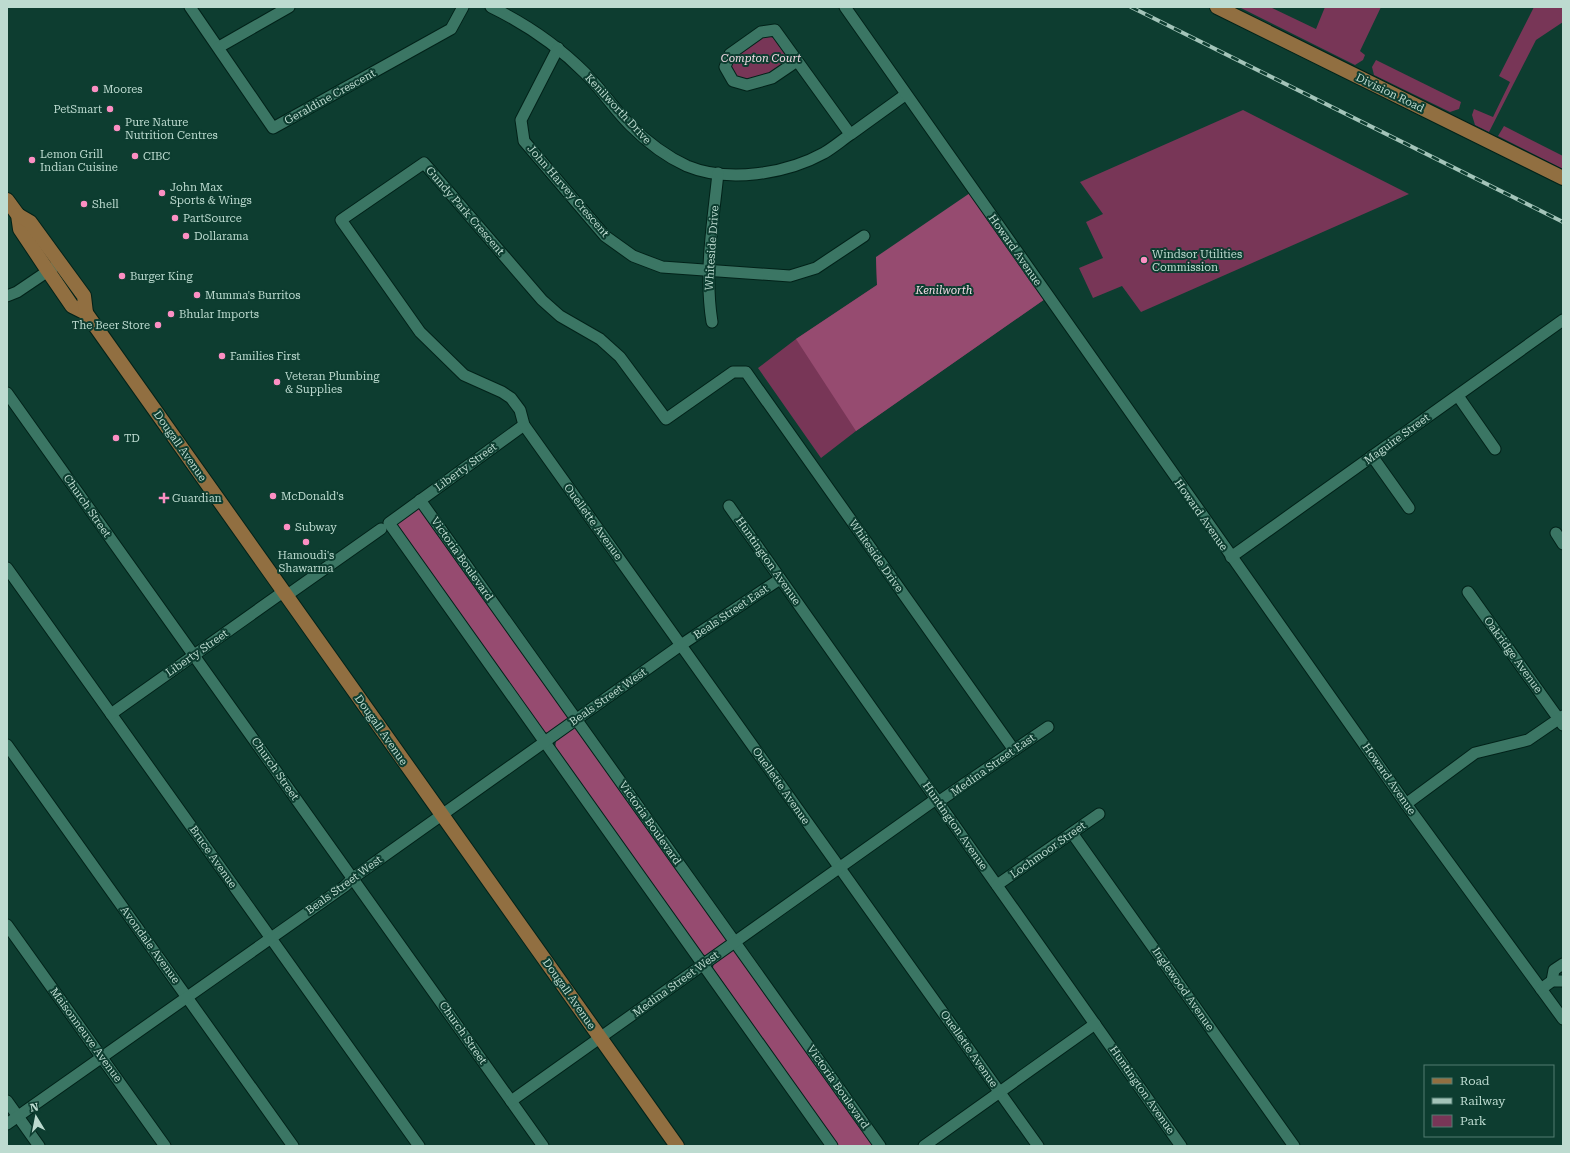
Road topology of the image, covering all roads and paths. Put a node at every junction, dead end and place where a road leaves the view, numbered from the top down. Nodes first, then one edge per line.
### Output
1 (190, 7) edge
2 (289, 7) edge
3 (463, 7) edge
4 (491, 7) edge
5 (844, 7) edge
6 (1217, 7) edge
7 (218, 47) junction
8 (558, 48) junction
9 (797, 61) junction
10 (905, 95) junction
11 (850, 134) junction
12 (718, 173) junction
13 (1563, 178) edge
14 (7, 200) edge
15 (18, 215) junction
16 (864, 236) dead end
17 (60, 263) junction
18 (48, 271) junction
19 (708, 271) junction
20 (7, 296) edge
21 (86, 313) junction
22 (1563, 320) edge
23 (712, 322) dead end
24 (733, 372) joint
25 (7, 393) edge
26 (1458, 396) junction
27 (524, 425) junction
28 (1495, 449) dead end
29 (1372, 456) junction
30 (420, 500) junction
31 (728, 506) dead end
32 (1409, 508) dead end
33 (384, 526) junction
34 (1556, 533) dead end
35 (1563, 544) edge
36 (1231, 557) junction
37 (7, 568) edge
38 (780, 579) junction
39 (1468, 592) dead end
40 (285, 594) junction
41 (681, 645) junction
42 (194, 656) junction
43 (111, 714) junction
44 (576, 719) junction
45 (1562, 720) edge
46 (1048, 727) dead end
47 (544, 742) junction
48 (7, 745) edge
49 (1014, 750) junction
50 (937, 801) junction
51 (1406, 804) junction
52 (1099, 814) dead end
53 (442, 815) junction
54 (1072, 833) junction
55 (839, 867) junction
56 (353, 878) junction
57 (997, 885) junction
58 (7, 925) edge
59 (271, 938) junction
60 (735, 942) junction
61 (1563, 964) edge
62 (703, 965) junction
63 (1558, 981) edge
64 (1541, 989) junction
65 (187, 997) junction
66 (1563, 1019) edge
67 (1095, 1024) junction
68 (600, 1038) junction
69 (102, 1057) junction
70 (1000, 1092) junction
71 (7, 1101) edge
72 (511, 1102) junction
73 (18, 1116) junction
74 (7, 1124) edge
75 (39, 1146) edge
76 (165, 1146) edge
77 (293, 1146) edge
78 (419, 1146) edge
79 (543, 1146) edge
80 (677, 1146) edge
81 (832, 1146) edge
82 (880, 1146) edge
83 (924, 1146) edge
84 (1038, 1146) edge
85 (1181, 1146) edge
86 (1294, 1146) edge

1 - 7 street, Geraldine Crescent
2 - 7 street
3 - 7 street, Geraldine Crescent
4 - 8 street, Kenilworth Drive
5 - 10 street, Howard Avenue
6 - 13 main road, Division Road
8 - 12 street, Kenilworth Drive
8 - 19 street, John Harvey Crescent
9 - 9 street
9 - 11 street
10 - 11 street, Kenilworth Drive
10 - 36 street, Howard Avenue
11 - 12 street, Kenilworth Drive
12 - 19 street, Whiteside Drive
14 - 15 main road, Dougall Avenue
15 - 17 main road, Dougall Avenue
15 - 18 main road, Dougall Avenue
16 - 19 street, John Harvey Crescent
17 - 18 street
17 - 21 main road, Dougall Avenue
18 - 20 street
18 - 21 main road, Dougall Avenue
19 - 23 street, Whiteside Drive
21 - 40 main road, Dougall Avenue
22 - 26 street, Maguire Street
24 - 27 street, Gundy Park Crescent
24 - 49 street, Whiteside Drive
25 - 42 street, Church Street
26 - 28 street
26 - 29 street, Maguire Street
27 - 30 street, Liberty Street
27 - 41 street, Ouellette Avenue
29 - 32 street
29 - 36 street, Maguire Street
30 - 33 street, Liberty Street
30 - 44 street, Victoria Boulevard
31 - 38 street, Huntington Avenue
33 - 40 street, Liberty Street
33 - 47 street
34 - 35 street
36 - 51 street, Howard Avenue
37 - 43 street, Bruce Avenue
38 - 41 street, Beals Street East
38 - 50 street, Huntington Avenue
39 - 45 street, Oakridge Avenue
40 - 42 street, Liberty Street
40 - 53 main road, Dougall Avenue
41 - 44 street, Beals Street West
41 - 55 street, Ouellette Avenue
42 - 43 street, Liberty Street
42 - 56 street, Church Street
43 - 59 street, Bruce Avenue
44 - 47 street, Beals Street West
44 - 60 street, Victoria Boulevard
45 - 51 street
46 - 49 street, Medina Street East
47 - 53 street, Beals Street West
47 - 62 street
48 - 65 street, Avondale Avenue
49 - 50 street, Medina Street East
50 - 55 street, Medina Street East
50 - 57 street, Huntington Avenue
51 - 64 street, Howard Avenue
52 - 54 street, Lochmoor Street
53 - 56 street, Beals Street West
53 - 68 main road, Dougall Avenue
54 - 57 street, Lochmoor Street
54 - 86 street, Inglewood Avenue
55 - 60 street, Medina Street West
55 - 70 street, Ouellette Avenue
56 - 59 street, Beals Street West
56 - 72 street, Church Street
57 - 67 street, Huntington Avenue
58 - 69 street, Maisonneuve Avenue
59 - 65 street, Beals Street West
59 - 78 street, Bruce Avenue
60 - 62 street, Medina Street West
60 - 82 street, Victoria Boulevard
61 - 63 street
62 - 68 street, Medina Street West
62 - 81 street
63 - 64 street
64 - 66 street, Howard Avenue
65 - 69 street, Beals Street West
65 - 77 street, Avondale Avenue
67 - 70 street
67 - 85 street, Huntington Avenue
68 - 72 street, Medina Street West
68 - 80 main road, Dougall Avenue
69 - 73 street, Beals Street West
69 - 76 street, Maisonneuve Avenue
70 - 83 street
70 - 84 street, Ouellette Avenue
71 - 73 street
72 - 79 street, Church Street
73 - 74 street, Beals Street West
73 - 75 street

